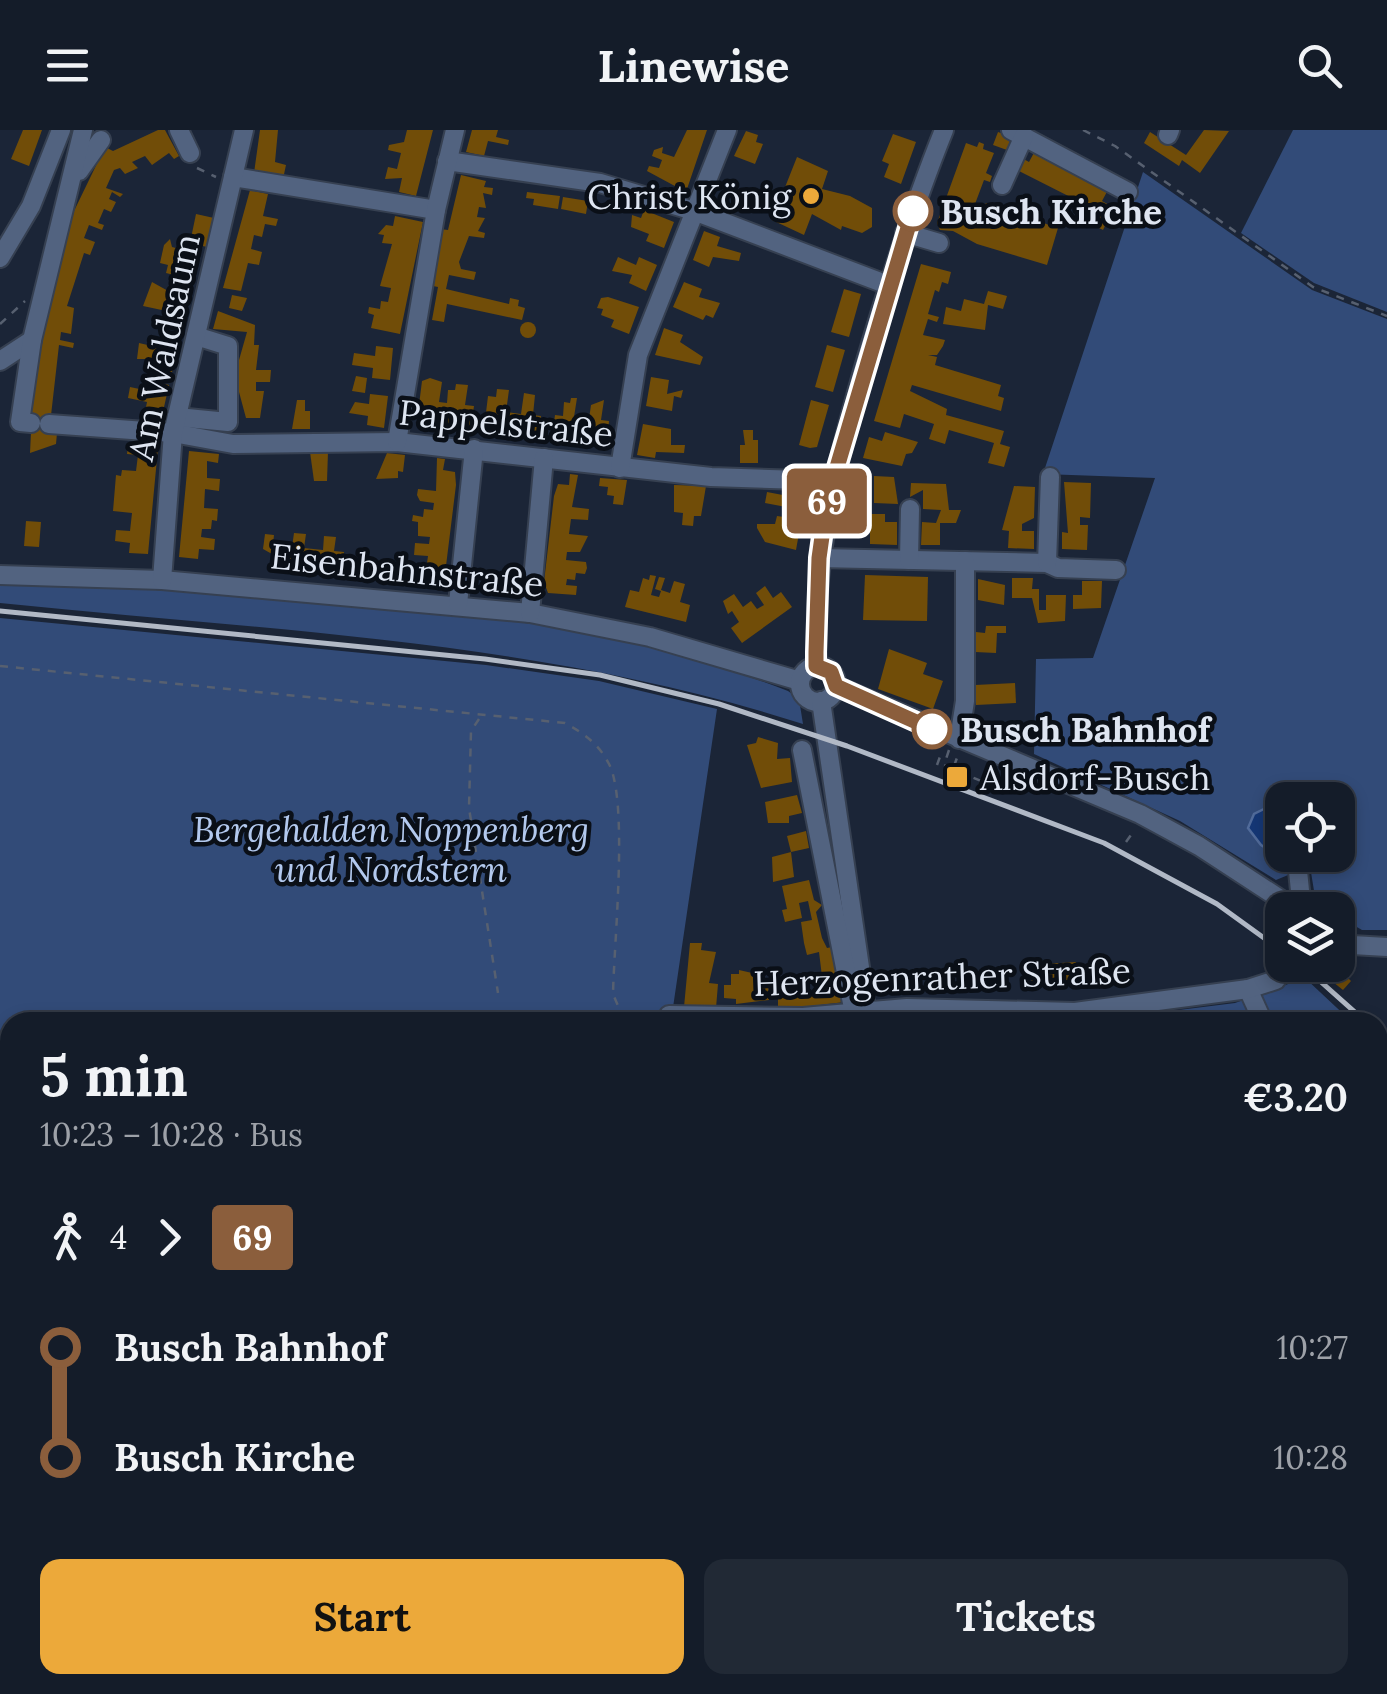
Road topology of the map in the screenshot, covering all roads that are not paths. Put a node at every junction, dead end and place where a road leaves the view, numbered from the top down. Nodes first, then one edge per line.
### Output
1 (62, 130) edge
2 (83, 130) edge
3 (179, 130) edge
4 (244, 130) edge
5 (455, 130) edge
6 (727, 130) edge
7 (944, 130) edge
8 (1017, 133) edge
9 (108, 135) edge
10 (190, 153) road end
11 (447, 161) junction
12 (76, 176) junction
13 (233, 176) junction
14 (1002, 185) dead end
15 (1128, 192) dead end
16 (436, 210) junction
17 (694, 211) junction
18 (905, 233) junction
19 (939, 244) dead end
20 (0, 258) edge
21 (888, 285) junction
22 (196, 336) junction
23 (32, 340) junction
24 (0, 361) edge
25 (175, 425) junction
26 (396, 442) junction
27 (474, 449) junction
28 (544, 458) junction
29 (620, 468) junction
30 (1050, 476) dead end
31 (832, 481) junction
32 (910, 509) dead end
33 (819, 558) junction
34 (909, 560) junction
35 (965, 562) junction
36 (1048, 563) junction
37 (1116, 570) dead end
38 (0, 575) edge
39 (162, 580) junction
40 (458, 604) junction
41 (530, 613) junction
42 (816, 666) junction
43 (800, 681) junction
44 (836, 686) junction
45 (821, 702) junction
46 (954, 745) junction
47 (802, 750) dead end
48 (1272, 892) edge
49 (1355, 945) edge
50 (1387, 947) edge
51 (1270, 982) edge
52 (1248, 989) junction
53 (861, 1012) edge
54 (861, 1012) edge
55 (884, 1012) edge
56 (1075, 1012) edge
57 (1075, 1012) edge
58 (1258, 1012) edge

1 - 20 street
2 - 9 street
2 - 12 street
3 - 10 street
4 - 13 street, Am Waldsaum
5 - 11 street
6 - 17 street
7 - 18 street
8 - 14 street
8 - 15 street
9 - 12 street
11 - 16 street
11 - 17 street
12 - 23 street
13 - 16 street
13 - 22 street, Am Waldsaum
16 - 26 street
17 - 21 street
17 - 29 street
18 - 19 street
18 - 21 street
21 - 31 street
22 - 25 street, Am Waldsaum
22 - 25 street
23 - 24 street
23 - 25 street
25 - 26 street, Pappelstraße
25 - 39 street, Am Waldsaum
26 - 27 street, Pappelstraße
27 - 28 street, Pappelstraße
27 - 40 street
28 - 29 street, Pappelstraße
28 - 41 street
29 - 31 street, Pappelstraße
30 - 36 street
31 - 33 street
32 - 34 street
33 - 34 street
33 - 42 street
34 - 35 street
35 - 36 street
35 - 46 street
36 - 37 street
38 - 39 street, Eisenbahnstraße
39 - 40 street, Eisenbahnstraße
40 - 41 street, Eisenbahnstraße
41 - 43 street, Eisenbahnstraße
42 - 43 street
42 - 44 street
43 - 45 street
44 - 45 street
44 - 46 street
45 - 53 street
46 - 48 street
47 - 54 street
49 - 50 street
51 - 52 street, Herzogenrather Straße
52 - 57 street, Herzogenrather Straße
52 - 58 street
55 - 56 street, Herzogenrather Straße

